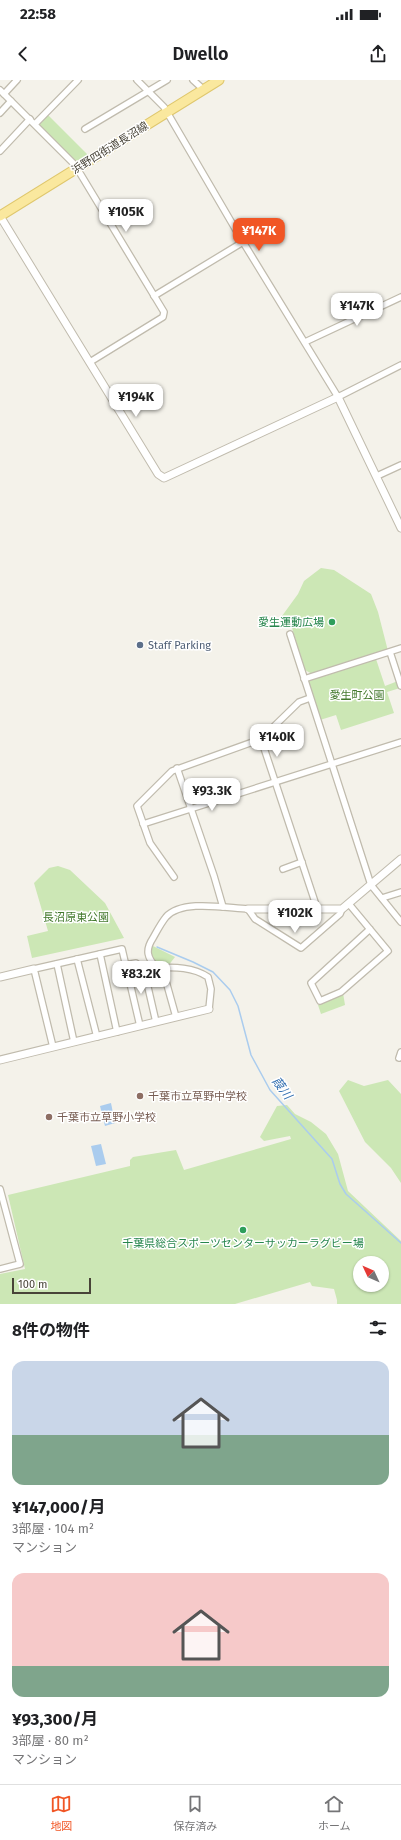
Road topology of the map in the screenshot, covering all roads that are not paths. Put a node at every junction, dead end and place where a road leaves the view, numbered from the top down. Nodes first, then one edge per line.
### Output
1 (17, 80) edge
2 (78, 80) edge
3 (137, 80) edge
4 (166, 80) edge
5 (193, 80) edge
6 (220, 80) edge
7 (204, 90) junction
8 (147, 91) junction
9 (2, 92) edge
10 (11, 101) junction
11 (167, 112) junction
12 (0, 113) edge
13 (30, 119) junction
14 (35, 124) junction
15 (85, 129) dead end
16 (0, 151) edge
17 (78, 168) junction
18 (0, 216) edge
19 (243, 242) junction
20 (154, 296) junction
21 (401, 296) edge
22 (305, 342) junction
23 (90, 362) junction
24 (401, 365) edge
25 (338, 397) junction
26 (401, 465) edge
27 (377, 476) junction
28 (401, 528) edge
29 (290, 634) dead end
30 (401, 648) edge
31 (390, 652) junction
32 (304, 679) junction
33 (401, 686) edge
34 (310, 698) junction
35 (261, 739) junction
36 (401, 742) edge
37 (331, 765) junction
38 (177, 768) junction
39 (276, 782) junction
40 (191, 810) junction
41 (143, 824) junction
42 (401, 859) edge
43 (302, 862) junction
44 (283, 868) dead end
45 (174, 877) dead end
46 (371, 885) junction
47 (401, 892) edge
48 (382, 898) junction
49 (349, 904) junction
50 (223, 908) junction
51 (317, 908) junction
52 (342, 908) junction
53 (248, 909) junction
54 (401, 922) edge
55 (370, 929) junction
56 (100, 954) junction
57 (77, 959) junction
58 (57, 964) junction
59 (125, 965) junction
60 (162, 968) junction
61 (34, 969) junction
62 (0, 976) edge
63 (209, 1009) joint
64 (176, 1017) junction
65 (156, 1022) junction
66 (140, 1026) junction
67 (117, 1032) junction
68 (97, 1037) junction
69 (74, 1042) junction
70 (53, 1047) junction
71 (401, 1052) edge
72 (400, 1058) dead end
73 (0, 1060) edge
74 (0, 1189) edge
75 (1, 1197) edge
76 (0, 1269) edge

1 - 9 street
2 - 14 street
3 - 8 street
4 - 8 street
5 - 7 street
6 - 7 main road, 浜野四街道長沼線
7 - 11 main road, 浜野四街道長沼線
8 - 11 street
8 - 15 street
9 - 10 street
10 - 12 street
10 - 13 street
11 - 17 main road, 浜野四街道長沼線
11 - 19 street
13 - 14 street
13 - 16 street
14 - 17 street
17 - 18 main road, 浜野四街道長沼線
17 - 20 street
18 - 23 street
19 - 20 street
19 - 22 street
20 - 23 street
21 - 22 street
22 - 25 street
23 - 25 street
24 - 25 street
25 - 27 street
26 - 27 street
27 - 28 street
29 - 32 street
30 - 31 street
31 - 32 street
31 - 33 street
32 - 34 street
34 - 35 street
34 - 37 street
35 - 38 street
35 - 39 street
36 - 37 street
37 - 39 street
37 - 46 street
38 - 40 street
38 - 41 street
39 - 40 street
39 - 43 street
40 - 41 street
40 - 50 street
41 - 45 street
42 - 46 street
43 - 44 street
43 - 51 street
46 - 48 street
46 - 49 street
47 - 48 street
48 - 54 street
49 - 52 street
49 - 55 street
50 - 53 street
50 - 60 street
51 - 52 street
51 - 53 street
52 - 53 street
55 - 55 street
56 - 57 street
56 - 59 street
56 - 67 street
57 - 58 street
57 - 68 street
58 - 61 street
58 - 69 street
59 - 65 street
59 - 66 street
60 - 63 street
60 - 64 street
61 - 62 street
61 - 70 street
63 - 64 street
64 - 65 street
65 - 66 street
66 - 67 street
67 - 68 street
68 - 69 street
69 - 70 street
70 - 73 street
71 - 72 street
74 - 75 street
75 - 76 street

